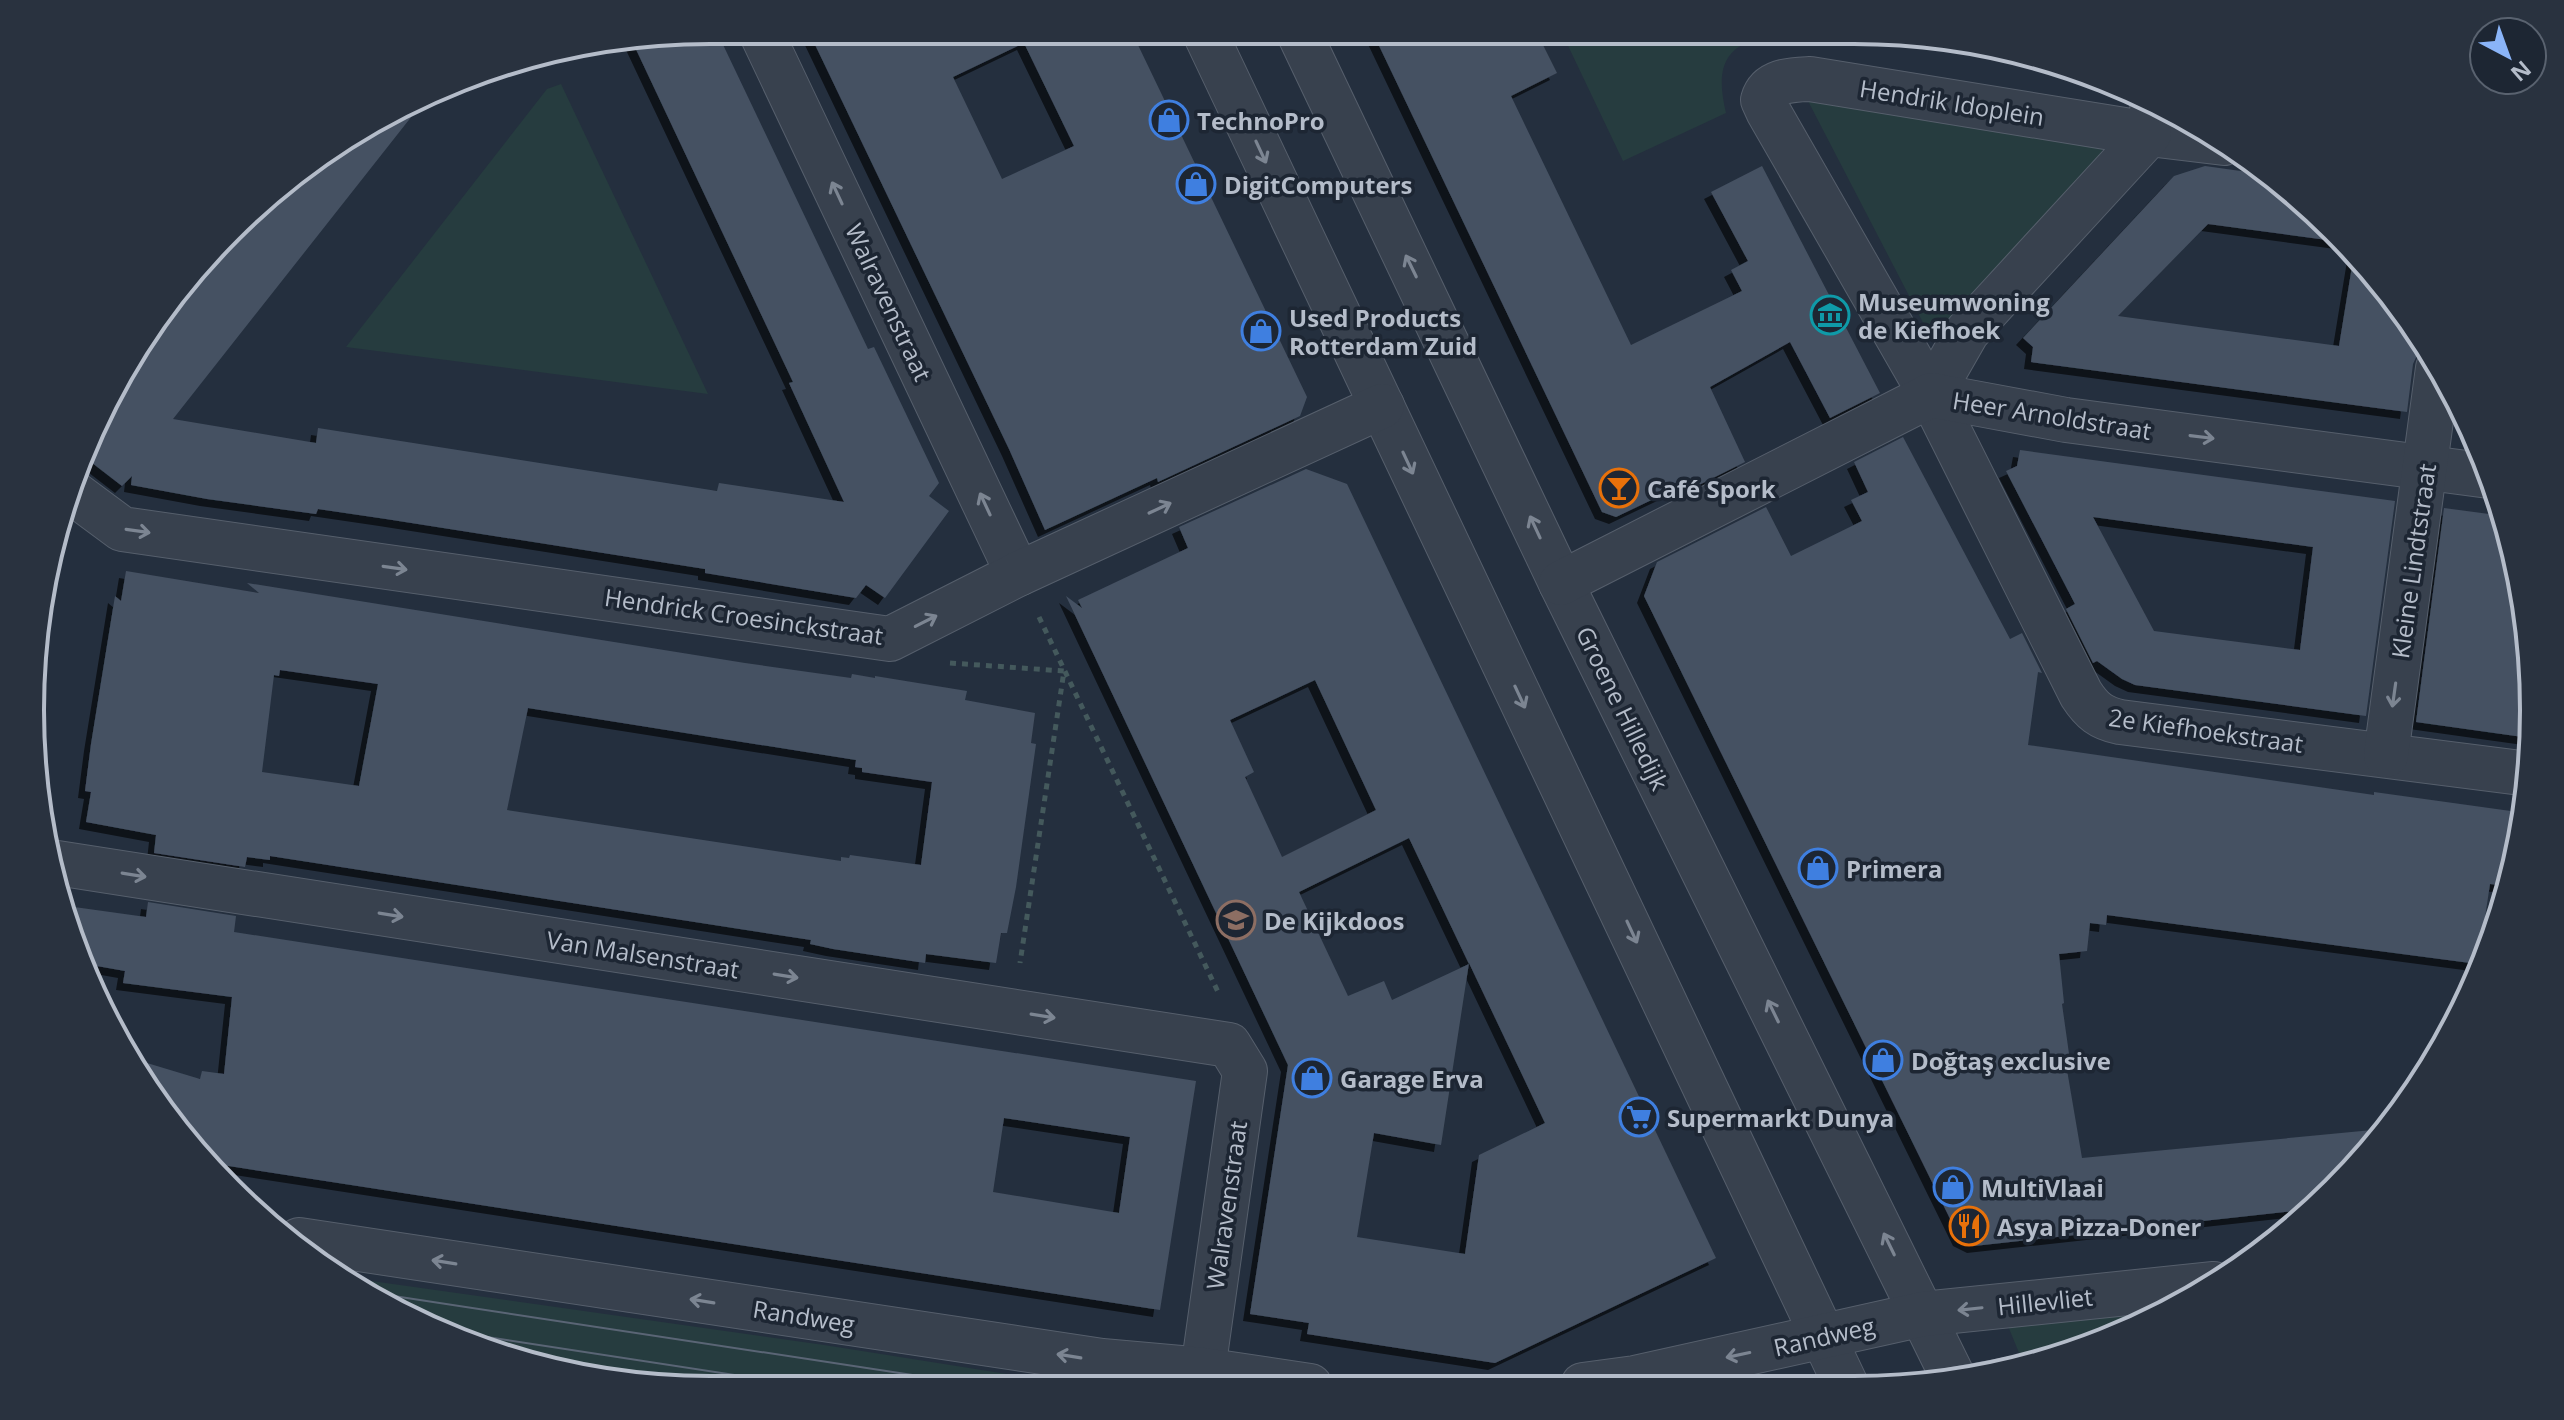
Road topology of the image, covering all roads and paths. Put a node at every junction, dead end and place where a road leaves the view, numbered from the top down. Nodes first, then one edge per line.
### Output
1 (767, 44) edge
2 (1210, 44) edge
3 (1304, 44) edge
4 (2151, 118) edge
5 (2172, 125) edge
6 (2436, 386) edge
7 (1931, 395) junction
8 (1382, 406) junction
9 (2426, 467) junction
10 (2476, 474) edge
11 (79, 497) edge
12 (1018, 574) junction
13 (1561, 583) junction
14 (890, 639) junction
15 (1064, 671) junction
16 (2386, 755) junction
17 (2517, 772) edge
18 (63, 864) edge
19 (1014, 1012) junction
20 (1229, 1045) junction
21 (310, 1242) edge
22 (2187, 1287) edge
23 (1923, 1314) junction
24 (1823, 1335) junction
25 (1949, 1369) edge
26 (1203, 1370) junction
27 (1243, 1376) edge
28 (1644, 1376) edge
29 (1842, 1376) edge

12 -> 1 street, Walravenstraat
2 -> 8 street
13 -> 3 street, Groene Hilledijk
4 - 5 street
4 - 7 street
4 - 7 street, Hendrik Idoplein
6 - 9 street, Kleine Lindtstraat
7 -> 9 street, Heer Arnoldstraat
7 - 13 street, Heer Arnoldstraat
7 - 16 street, 2e Kiefhoekstraat
12 -> 8 street, Hendrick Croesinckstraat
8 -> 24 street
9 - 10 street, Heer Arnoldstraat
9 -> 16 street, Kleine Lindtstraat
11 -> 14 street, Hendrick Croesinckstraat
14 -> 12 street, Hendrick Croesinckstraat
12 - 15 path
23 -> 13 street, Groene Hilledijk
14 - 15 path
15 - 19 path
15 - 20 path
16 - 17 street, 2e Kiefhoekstraat
18 -> 19 street, Van Malsenstraat
19 -> 20 street, Van Malsenstraat
20 - 26 street, Walravenstraat
26 -> 21 street, Randweg
22 -> 23 street, Hillevliet
23 - 24 street, Randweg
23 - 25 street, Groene Hilledijk
24 -> 28 street, Randweg
24 - 29 street
26 - 27 street, Randweg

